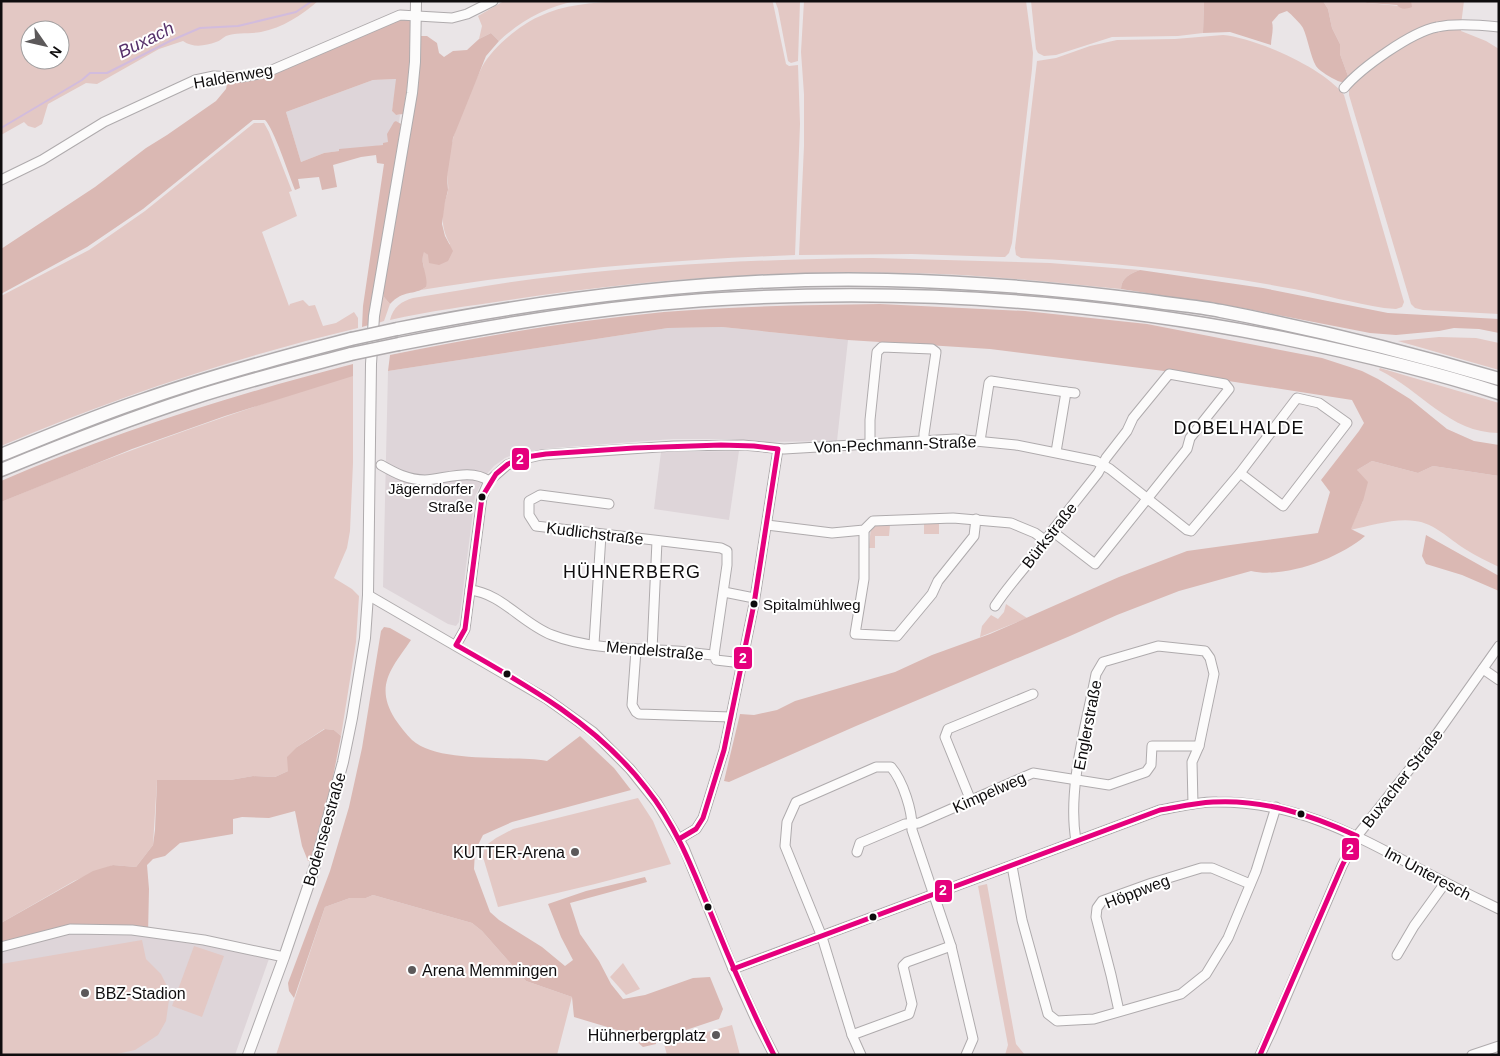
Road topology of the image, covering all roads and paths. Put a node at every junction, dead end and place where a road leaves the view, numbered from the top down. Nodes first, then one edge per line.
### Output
1 (416, 1) edge
2 (493, 1) edge
3 (416, 15) junction
4 (1499, 27) edge
5 (1344, 88) dead end
6 (1, 180) edge
7 (1499, 378) edge
8 (1499, 393) edge
9 (924, 440) junction
10 (980, 441) junction
11 (870, 444) junction
12 (778, 449) junction
13 (1056, 452) junction
14 (1, 455) edge
15 (1103, 464) junction
16 (380, 465) dead end
17 (1, 470) edge
18 (1240, 473) junction
19 (489, 482) junction
20 (1147, 499) junction
21 (608, 504) dead end
22 (976, 520) junction
23 (767, 525) junction
24 (864, 530) junction
25 (1052, 531) junction
26 (601, 535) junction
27 (657, 541) junction
28 (1046, 541) junction
29 (470, 590) junction
30 (724, 592) junction
31 (368, 595) junction
32 (754, 598) junction
33 (995, 606) dead end
34 (594, 644) junction
35 (456, 645) junction
36 (1499, 646) edge
37 (636, 650) junction
38 (652, 650) junction
39 (714, 655) junction
40 (742, 664) junction
41 (1483, 669) junction
42 (1499, 680) edge
43 (1033, 694) dead end
44 (731, 717) junction
45 (1199, 746) junction
46 (1076, 780) junction
47 (971, 801) junction
48 (1193, 804) junction
49 (1276, 807) junction
50 (913, 823) junction
51 (1357, 836) junction
52 (679, 839) junction
53 (1076, 841) junction
54 (857, 852) dead end
55 (1012, 866) junction
56 (1445, 883) junction
57 (1250, 884) junction
58 (935, 895) junction
59 (1499, 909) edge
60 (822, 937) junction
61 (950, 946) junction
62 (1, 947) edge
63 (1397, 955) dead end
64 (284, 957) junction
65 (733, 969) junction
66 (1118, 1012) junction
67 (852, 1035) junction
68 (1499, 1046) edge
69 (248, 1055) edge
70 (774, 1055) edge
71 (861, 1055) edge
72 (966, 1055) edge
73 (1260, 1055) edge
74 (1472, 1055) edge

1 - 3 main road, Bodenseestraße
2 - 3 street, Haldenweg
3 - 6 street, Haldenweg
3 - 31 main road, Bodenseestraße
4 - 5 street
7 - 14 highway, bridge
8 - 17 highway, bridge
9 - 10 street, Von-Pechmann-Straße
9 - 11 street, Von-Pechmann-Straße
9 - 11 street
10 - 13 street, Von-Pechmann-Straße
10 - 13 street
11 - 12 street, Von-Pechmann-Straße
12 - 19 street, Von-Pechmann-Straße
12 - 23 street
13 - 15 street, Von-Pechmann-Straße
15 - 20 street, Von-Pechmann-Straße
15 - 20 street, Bürkstraße
15 - 25 street, Bürkstraße
16 - 19 street
18 - 18 street
18 - 20 street, Von-Pechmann-Straße
19 - 29 street
20 - 25 street
21 - 26 street, Kudlichstraße
22 - 24 street
22 - 24 street
22 - 28 street
23 - 24 street
23 - 32 street
25 - 28 street, Bürkstraße
26 - 27 street, Kudlichstraße
26 - 34 street
27 - 30 street, Kudlichstraße
27 - 38 street
28 - 33 street, Bürkstraße
29 - 34 street, Mendelstraße
29 - 35 street
30 - 32 street
30 - 39 street
31 - 35 street
31 - 64 main road, Bodenseestraße
32 - 40 street
34 - 37 street, Mendelstraße
35 - 52 street
36 - 41 street, Buxacher Straße
37 - 38 street, Mendelstraße
37 - 44 street
38 - 39 street, Mendelstraße
39 - 40 street, Mendelstraße
40 - 44 street
41 - 42 street
41 - 51 street, Buxacher Straße
43 - 47 street
44 - 52 street
45 - 46 street, Kimpelweg
45 - 46 street, Englerstraße
45 - 48 street, Englerstraße
46 - 47 street, Kimpelweg
46 - 53 street, Englerstraße
47 - 50 street, Kimpelweg
48 - 49 street, Im Unteresch
48 - 53 street, Im Unteresch
49 - 51 street, Im Unteresch
49 - 57 street
50 - 54 street, Kimpelweg
50 - 58 street
50 - 60 street
51 - 56 street, Im Unteresch
51 - 73 street, Buxacher Straße
52 - 65 street
53 - 55 street, Im Unteresch
55 - 58 street, Im Unteresch
55 - 66 street
56 - 59 street, Im Unteresch
56 - 63 street
57 - 66 street
57 - 66 street, Höppweg
58 - 60 street, Im Unteresch
58 - 61 street
60 - 65 street, Im Unteresch
60 - 67 street
61 - 67 street
61 - 72 street
62 - 64 street
64 - 69 main road, Bodenseestraße
65 - 70 street
67 - 71 street
68 - 74 street

